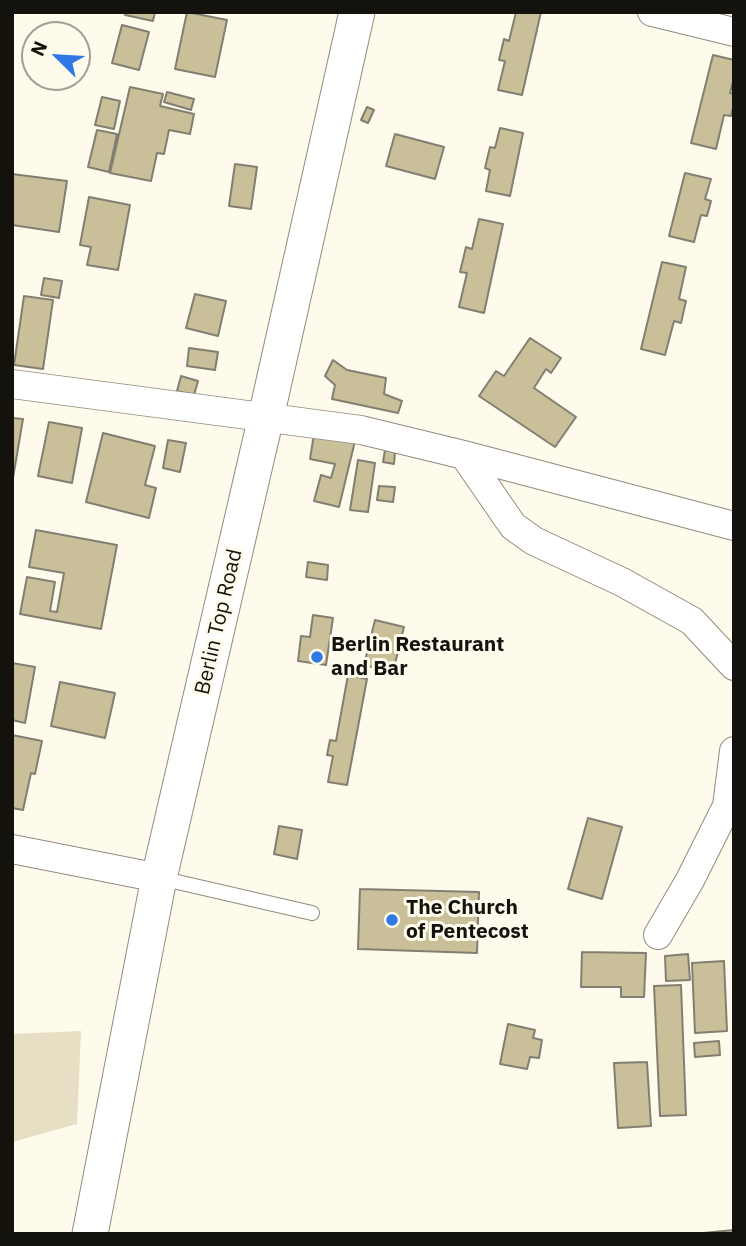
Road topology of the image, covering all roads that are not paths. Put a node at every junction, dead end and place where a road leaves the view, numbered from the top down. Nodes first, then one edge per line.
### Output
1 (357, 12) edge
2 (652, 12) edge
3 (734, 32) edge
4 (12, 384) edge
5 (266, 417) junction
6 (464, 454) junction
7 (734, 526) edge
8 (734, 666) edge
9 (734, 751) edge
10 (12, 849) edge
11 (159, 878) junction
12 (312, 913) dead end
13 (658, 935) dead end
14 (90, 1234) edge

1 - 5 street, Berlin Top Road
2 - 3 street
4 - 5 street
5 - 6 street
5 - 11 street, Berlin Top Road
6 - 7 street
6 - 8 street
9 - 13 street
10 - 11 street
11 - 12 lane
11 - 14 street, Berlin Top Road

